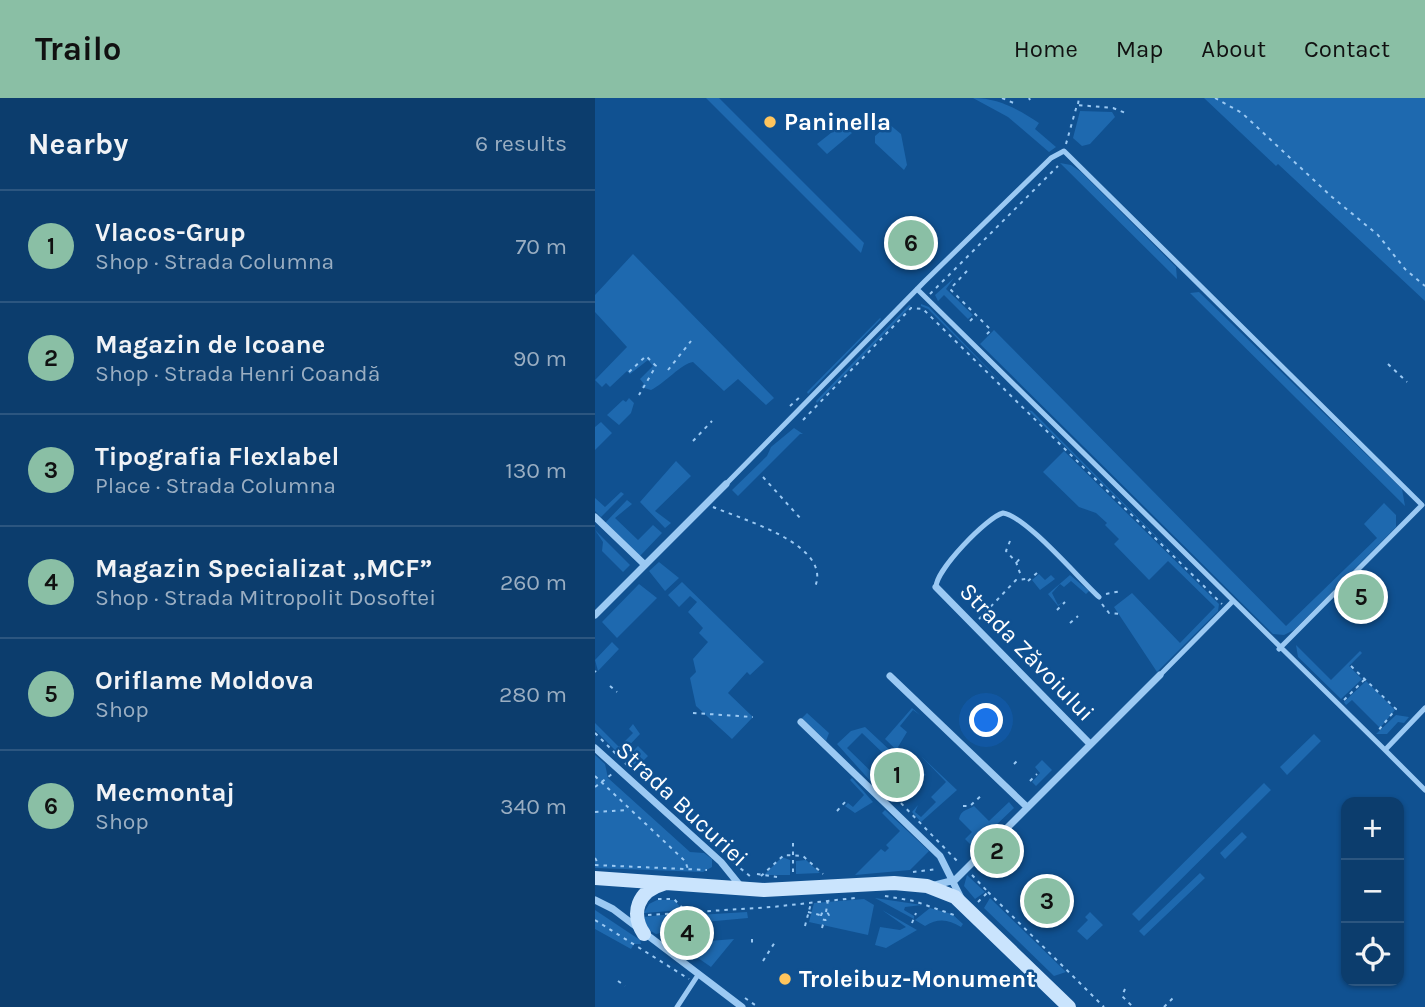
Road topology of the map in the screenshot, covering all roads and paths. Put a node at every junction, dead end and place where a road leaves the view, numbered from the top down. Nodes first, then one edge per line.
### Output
1 (1002, 98) edge
2 (1079, 98) edge
3 (1215, 98) edge
4 (1016, 104) dead end
5 (1077, 106) junction
6 (1128, 114) dead end
7 (1064, 151) junction
8 (1058, 166) dead end
9 (967, 271) dead end
10 (950, 274) junction
11 (958, 281) junction
12 (1425, 286) edge
13 (918, 289) junction
14 (926, 298) junction
15 (976, 315) junction
16 (970, 321) dead end
17 (985, 336) dead end
18 (691, 341) dead end
19 (1388, 364) dead end
20 (668, 370) dead end
21 (629, 372) dead end
22 (1407, 382) dead end
23 (639, 395) dead end
24 (803, 420) dead end
25 (712, 421) dead end
26 (693, 441) dead end
27 (763, 477) dead end
28 (726, 484) joint
29 (705, 505) junction
30 (595, 517) edge
31 (801, 519) dead end
32 (1010, 541) dead end
33 (1021, 557) dead end
34 (1016, 562) junction
35 (645, 565) junction
36 (1037, 573) dead end
37 (1021, 578) junction
38 (936, 587) joint
39 (814, 589) dead end
40 (1121, 590) dead end
41 (1097, 595) junction
42 (1233, 601) junction
43 (1065, 602) dead end
44 (1226, 608) junction
45 (1057, 610) dead end
46 (1120, 614) dead end
47 (595, 615) edge
48 (1078, 615) dead end
49 (1070, 623) dead end
50 (974, 625) junction
51 (1279, 649) junction
52 (1351, 666) dead end
53 (1160, 675) joint
54 (890, 676) dead end
55 (1365, 679) junction
56 (610, 685) dead end
57 (617, 692) dead end
58 (1338, 705) junction
59 (1425, 708) edge
60 (693, 713) dead end
61 (753, 718) dead end
62 (801, 722) dead end
63 (595, 733) edge
64 (1372, 738) junction
65 (1090, 744) junction
66 (595, 748) edge
67 (1385, 750) junction
68 (1019, 759) dead end
69 (1014, 764) dead end
70 (630, 767) dead end
71 (620, 770) junction
72 (1037, 774) dead end
73 (595, 776) edge
74 (600, 781) junction
75 (1030, 781) dead end
76 (595, 787) edge
77 (1425, 790) edge
78 (983, 794) dead end
79 (895, 797) dead end
80 (846, 801) dead end
81 (963, 806) dead end
82 (1027, 807) junction
83 (631, 810) junction
84 (837, 811) dead end
85 (595, 813) edge
86 (793, 843) dead end
87 (793, 856) junction
88 (595, 858) edge
89 (734, 863) dead end
90 (595, 865) edge
91 (948, 868) junction
92 (688, 869) junction
93 (965, 869) junction
94 (707, 870) dead end
95 (597, 872) edge
96 (905, 873) dead end
97 (823, 874) dead end
98 (761, 876) dead end
99 (828, 879) dead end
100 (818, 880) dead end
101 (955, 880) junction
102 (796, 881) dead end
103 (675, 882) junction
104 (762, 882) dead end
105 (769, 882) dead end
106 (781, 882) dead end
107 (927, 887) junction
108 (743, 888) junction
109 (988, 892) junction
110 (876, 896) dead end
111 (862, 897) dead end
112 (595, 900) edge
113 (652, 900) dead end
114 (828, 900) junction
115 (811, 902) junction
116 (687, 907) dead end
117 (966, 908) junction
118 (679, 912) junction
119 (808, 912) junction
120 (687, 913) junction
121 (826, 913) junction
122 (916, 913) dead end
123 (821, 915) junction
124 (642, 916) dead end
125 (595, 920) edge
126 (824, 920) junction
127 (912, 923) dead end
128 (805, 926) dead end
129 (822, 928) dead end
130 (681, 931) junction
131 (651, 934) junction
132 (752, 939) dead end
133 (666, 941) dead end
134 (775, 943) dead end
135 (752, 944) dead end
136 (674, 947) dead end
137 (763, 961) dead end
138 (696, 978) junction
139 (618, 982) dead end
140 (625, 986) dead end
141 (1125, 989) dead end
142 (741, 995) dead end
143 (1174, 997) dead end
144 (677, 1007) edge
145 (742, 1007) edge
146 (758, 1007) edge
147 (1069, 1007) edge
148 (1104, 1007) edge
149 (1133, 1007) edge
150 (1164, 1007) edge

1 - 4 path
2 - 5 path
3 - 12 path
5 - 6 path
5 - 7 path
7 - 13 lane
7 - 51 lane
8 - 10 path
9 - 11 path
10 - 11 path
10 - 14 path
11 - 15 path
13 - 14 lane
13 - 28 lane
14 - 42 lane
15 - 16 path
15 - 17 path
18 - 20 path
19 - 22 path
21 - 23 path
24 - 44 path
25 - 26 path
27 - 31 path
28 - 29 street
29 - 35 street
29 - 39 path
30 - 35 street
32 - 34 path
33 - 34 path
34 - 37 path
35 - 47 street
36 - 37 path
37 - 50 path
38 - 41 lane
38 - 50 street, Strada Zăvoiului
40 - 41 path
41 - 46 path
42 - 44 lane
42 - 51 lane
43 - 45 path
44 - 53 lane
48 - 49 path
50 - 65 street, Strada Zăvoiului
51 - 58 lane
52 - 55 path
53 - 65 street
54 - 82 street
55 - 58 path
55 - 64 path
56 - 57 path
58 - 64 lane
59 - 67 lane
60 - 61 path
62 - 91 street
63 - 70 path
64 - 67 lane
65 - 82 street
66 - 71 street, Strada Bucuriei
67 - 77 lane
68 - 69 path
71 - 74 path
71 - 108 street, Strada Bucuriei
72 - 75 path
73 - 74 path
74 - 76 path
74 - 83 path
78 - 81 path
79 - 93 path
80 - 84 path
82 - 93 street
83 - 85 path
83 - 92 path
86 - 87 path
87 - 97 path
87 - 98 path
87 - 102 path
88 - 95 path
89 - 104 path
90 - 95 path
91 - 96 path
91 - 101 street
92 - 94 path
92 - 95 path
93 - 101 street
93 - 109 path
95 - 103 main road
99 - 100 path
101 - 107 street
101 - 117 street
103 - 108 main road
103 - 131 main road
105 - 106 path
107 - 108 main road
107 - 117 main road
109 - 117 path
109 - 148 path
110 - 117 path
111 - 114 path
112 - 131 street
113 - 120 path
114 - 115 path
114 - 121 path
115 - 119 path
115 - 120 path
116 - 120 path
117 - 147 main road
118 - 120 path
118 - 124 path
118 - 130 path
119 - 123 path
119 - 128 path
121 - 123 path
121 - 126 path
122 - 127 path
123 - 126 path
125 - 138 path
126 - 129 path
130 - 131 path
130 - 136 path
131 - 133 path
131 - 138 street
132 - 135 path
134 - 137 path
138 - 144 lane
138 - 145 street
139 - 140 path
141 - 149 path
142 - 146 path
143 - 150 path

